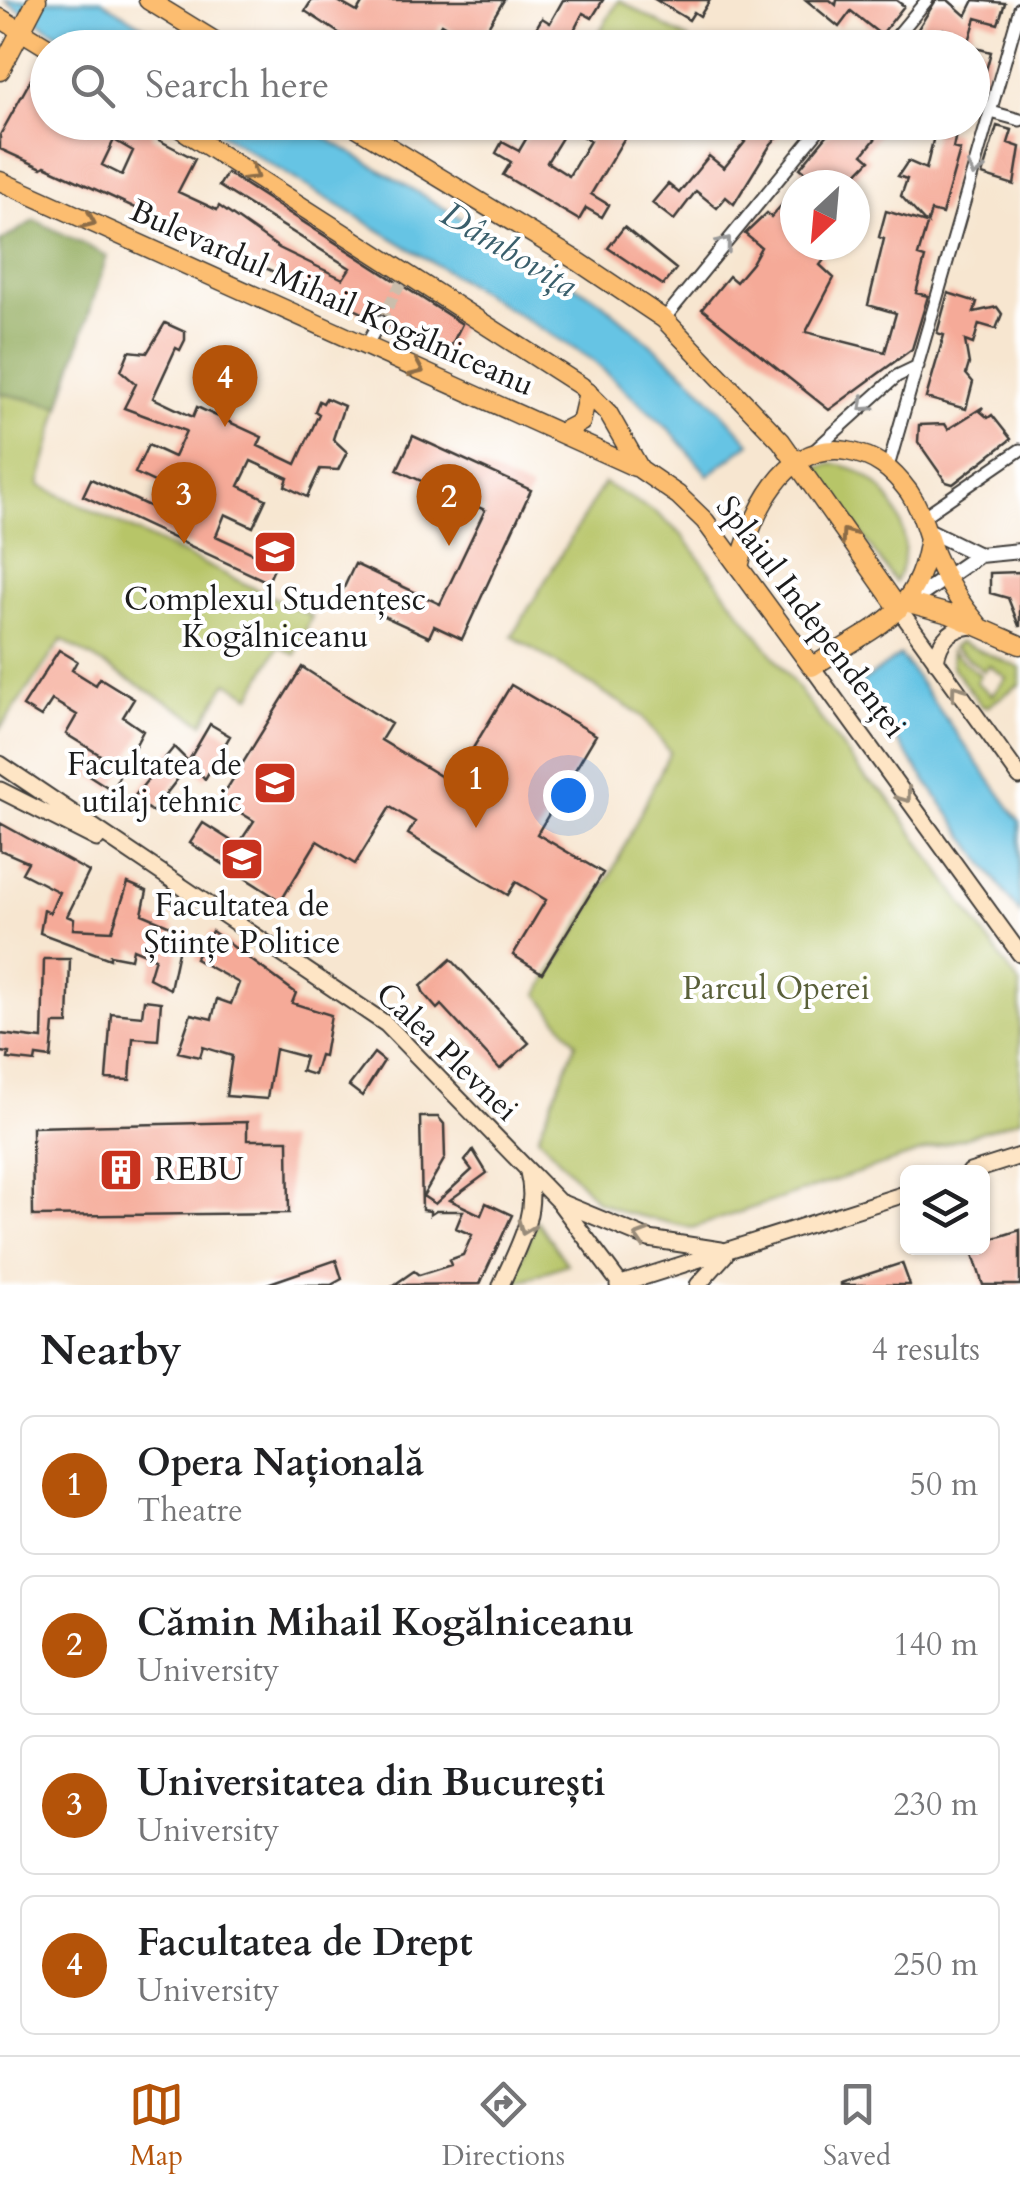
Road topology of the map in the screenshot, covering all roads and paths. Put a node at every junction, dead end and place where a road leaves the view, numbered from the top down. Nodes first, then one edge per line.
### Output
1 (38, 0) edge
2 (148, 0) edge
3 (927, 0) edge
4 (1020, 8) edge
5 (0, 18) edge
6 (25, 25) junction
7 (30, 30) edge
8 (197, 30) edge
9 (902, 30) edge
10 (0, 71) edge
11 (991, 112) junction
12 (990, 115) edge
13 (1020, 120) edge
14 (198, 140) edge
15 (378, 140) edge
16 (810, 140) edge
17 (983, 140) edge
18 (0, 181) edge
19 (664, 320) junction
20 (380, 321) tunnel mouth
21 (366, 346) junction
22 (918, 366) junction
23 (588, 392) junction
24 (560, 433) junction
25 (774, 434) junction
26 (815, 450) junction
27 (1020, 450) edge
28 (795, 461) junction
29 (888, 467) junction
30 (640, 469) junction
31 (927, 528) junction
32 (1020, 551) edge
33 (979, 555) junction
34 (738, 567) junction
35 (946, 577) junction
36 (904, 606) junction
37 (980, 626) junction
38 (1020, 645) edge
39 (936, 662) junction
40 (812, 667) junction
41 (0, 764) edge
42 (1020, 777) edge
43 (0, 790) edge
44 (150, 865) junction
45 (1020, 954) edge
46 (1020, 1156) edge
47 (990, 1166) edge
48 (527, 1168) junction
49 (900, 1195) edge
50 (559, 1202) junction
51 (730, 1250) junction
52 (501, 1285) edge
53 (620, 1285) edge
54 (698, 1285) edge

1 - 6 main road
2 - 8 main road
3 - 9 street
4 - 11 street
5 - 6 main road
6 - 7 main road
6 - 10 main road
11 -> 12 street
11 - 13 street
14 -> 23 main road, Splaiul Independenței
15 - 19 main road
19 -> 16 street
17 -> 22 street
18 -> 21 main road, Bulevardul Mihail Kogălniceanu
19 - 25 main road
20 - 21 street
21 -> 24 main road, Bulevardul Mihail Kogălniceanu
22 -> 26 street
22 - 29 street
23 - 24 main road
23 - 30 main road, Splaiul Independenței
24 - 30 main road, Bulevardul Mihail Kogălniceanu
25 - 26 main road
25 - 28 main road
26 - 28 main road
26 - 29 main road
27 - 31 street
28 - 34 main road
36 -> 28 main road
29 - 31 main road
30 - 34 main road, Splaiul Independenței
31 - 33 street
31 - 35 main road
31 - 36 main road
32 - 33 street
33 - 35 street
34 - 40 main road, Splaiul Independenței
35 - 36 street
35 - 37 main road
36 - 37 main road
36 - 39 main road
36 - 40 main road
37 - 38 main road
37 - 39 main road
42 -> 39 main road
40 -> 45 main road, Splaiul Independenței
41 - 44 main road, Calea Plevnei
43 - 44 main road, Calea Plevnei
44 - 48 main road, Calea Plevnei
46 - 47 main road
48 - 50 main road, Calea Plevnei
48 -> 52 main road
49 - 51 main road
51 -> 50 main road
50 - 53 main road, Calea Plevnei
51 - 53 main road
51 - 54 main road

